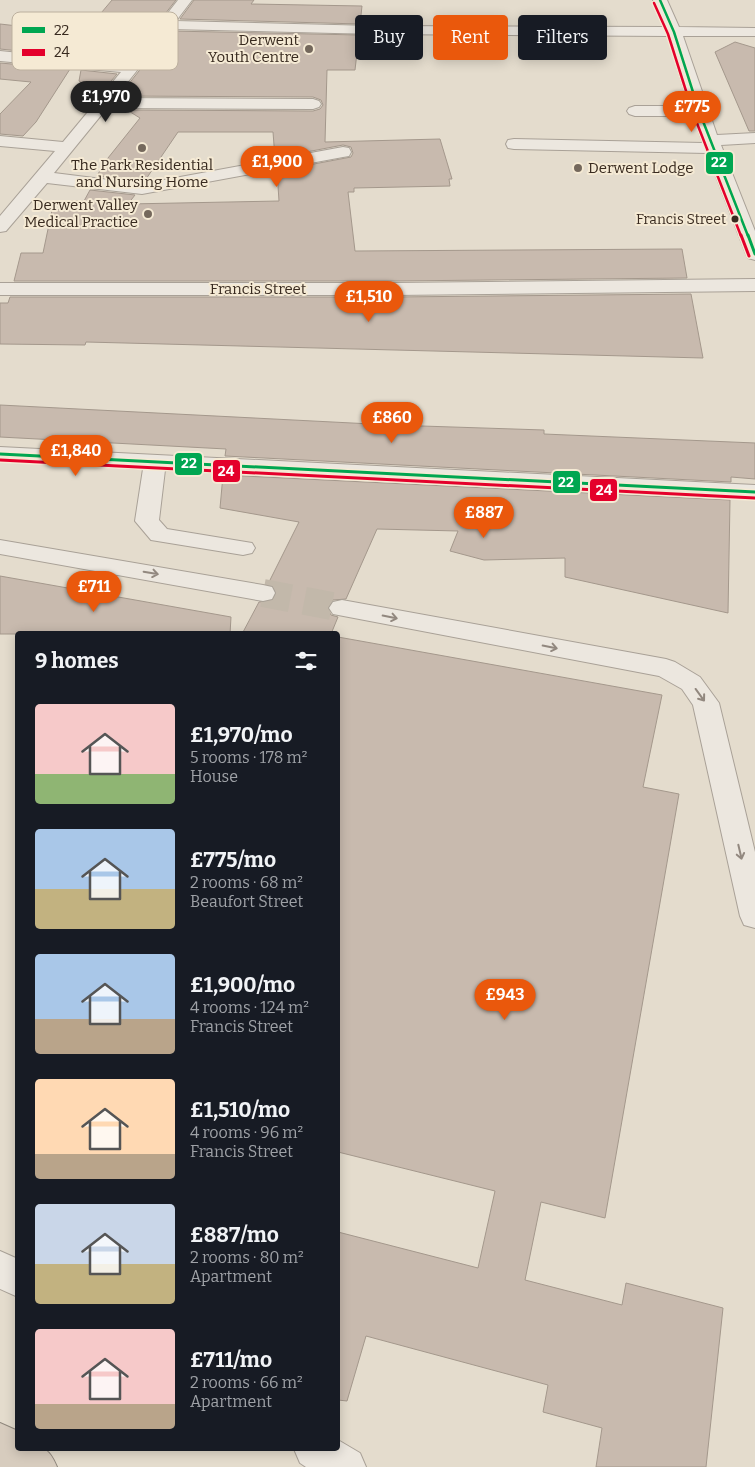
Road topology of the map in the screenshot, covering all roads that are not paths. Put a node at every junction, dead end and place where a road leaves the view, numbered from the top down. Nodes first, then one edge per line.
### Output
1 (184, 0) edge
2 (660, 0) edge
3 (175, 12) edge
4 (178, 26) edge
5 (674, 32) junction
6 (755, 32) edge
7 (131, 70) edge
8 (102, 103) junction
9 (313, 104) dead end
10 (635, 110) dead end
11 (699, 111) junction
12 (755, 138) edge
13 (0, 142) edge
14 (514, 144) dead end
15 (713, 144) junction
16 (68, 147) junction
17 (343, 152) dead end
18 (41, 177) junction
19 (0, 227) edge
20 (755, 254) edge
21 (755, 284) edge
22 (0, 289) edge
23 (0, 454) edge
24 (155, 464) junction
25 (755, 492) edge
26 (0, 546) edge
27 (243, 548) dead end
28 (263, 593) tunnel mouth
29 (342, 608) tunnel mouth
30 (755, 916) edge
31 (0, 1269) edge
32 (15, 1277) edge
33 (0, 1443) edge
34 (318, 1451) edge
35 (37, 1467) edge
36 (346, 1467) edge

1 - 3 street
2 - 5 street
4 - 5 street
5 - 6 street
5 - 11 street
7 - 8 street
8 - 9 street
8 - 16 street
10 - 11 street
11 - 15 street
12 - 15 street
13 - 16 street
14 - 15 street
15 - 20 street
16 - 18 street
17 - 18 street
18 - 19 street
21 - 22 street, Francis Street
23 - 24 street
24 - 25 street
24 - 27 street
26 -> 28 street
29 -> 30 street
31 - 32 street
33 - 35 highway
34 - 36 street

